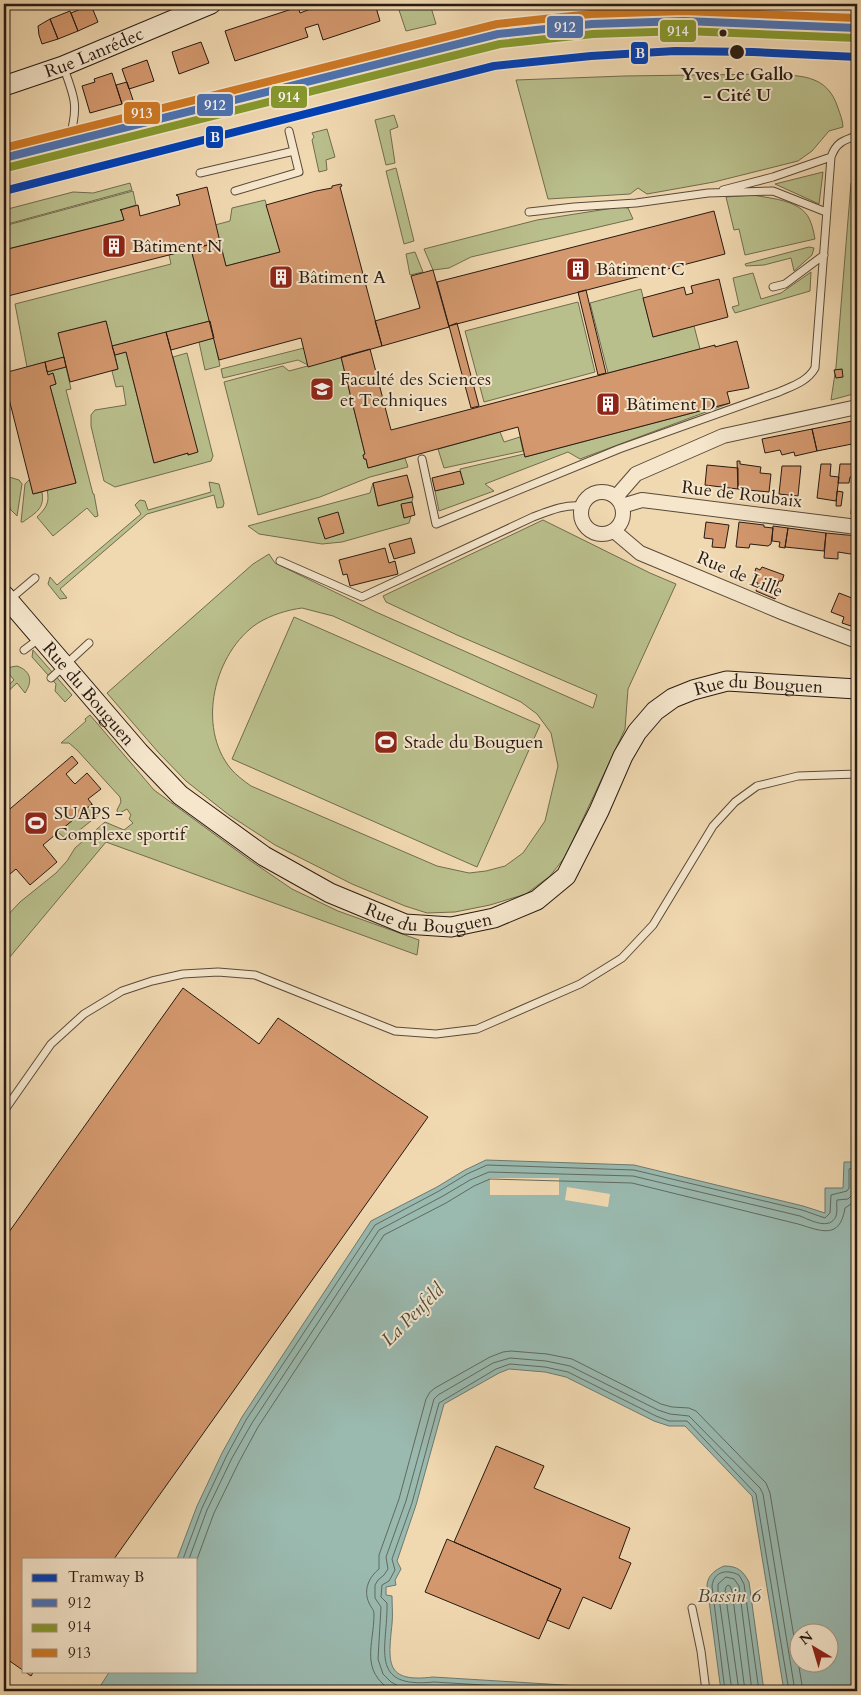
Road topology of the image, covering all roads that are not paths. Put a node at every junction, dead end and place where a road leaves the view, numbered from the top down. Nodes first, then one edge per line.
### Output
1 (211, 4) edge
2 (857, 28) edge
3 (63, 66) junction
4 (4, 86) edge
5 (289, 131) dead end
6 (857, 136) edge
7 (68, 142) junction
8 (294, 151) junction
9 (831, 157) junction
10 (4, 158) edge
11 (200, 173) dead end
12 (235, 190) dead end
13 (708, 194) junction
14 (529, 212) dead end
15 (826, 212) junction
16 (824, 255) junction
17 (773, 287) dead end
18 (857, 408) edge
19 (422, 459) dead end
20 (619, 501) junction
21 (582, 506) junction
22 (857, 527) edge
23 (614, 531) junction
24 (280, 561) dead end
25 (35, 578) dead end
26 (6, 598) edge
27 (41, 638) junction
28 (857, 641) edge
29 (89, 643) dead end
30 (24, 650) dead end
31 (58, 671) junction
32 (857, 689) edge
33 (857, 774) edge
34 (4, 1111) edge
35 (692, 1608) dead end
36 (706, 1691) edge

1 - 3 street, Rue Lanrédec
2 - 7 street
3 - 4 street, Rue Lanrédec
3 - 7 lane
5 - 8 lane
6 - 9 lane
7 - 10 street
8 - 11 lane
8 - 12 lane
9 - 13 lane
9 - 15 lane
13 - 14 lane
13 - 15 lane
15 - 16 lane
16 - 17 lane
16 - 19 lane
18 - 20 street
20 - 21 street
20 - 22 street, Rue de Roubaix
20 - 23 street
21 - 23 street
21 - 24 lane
23 - 28 street, Rue de Lille
25 - 26 lane
26 - 27 street, Rue du Bouguen
27 - 30 lane
27 - 31 street, Rue du Bouguen
29 - 31 lane
31 - 32 street, Rue du Bouguen
33 - 34 lane
35 - 36 lane

